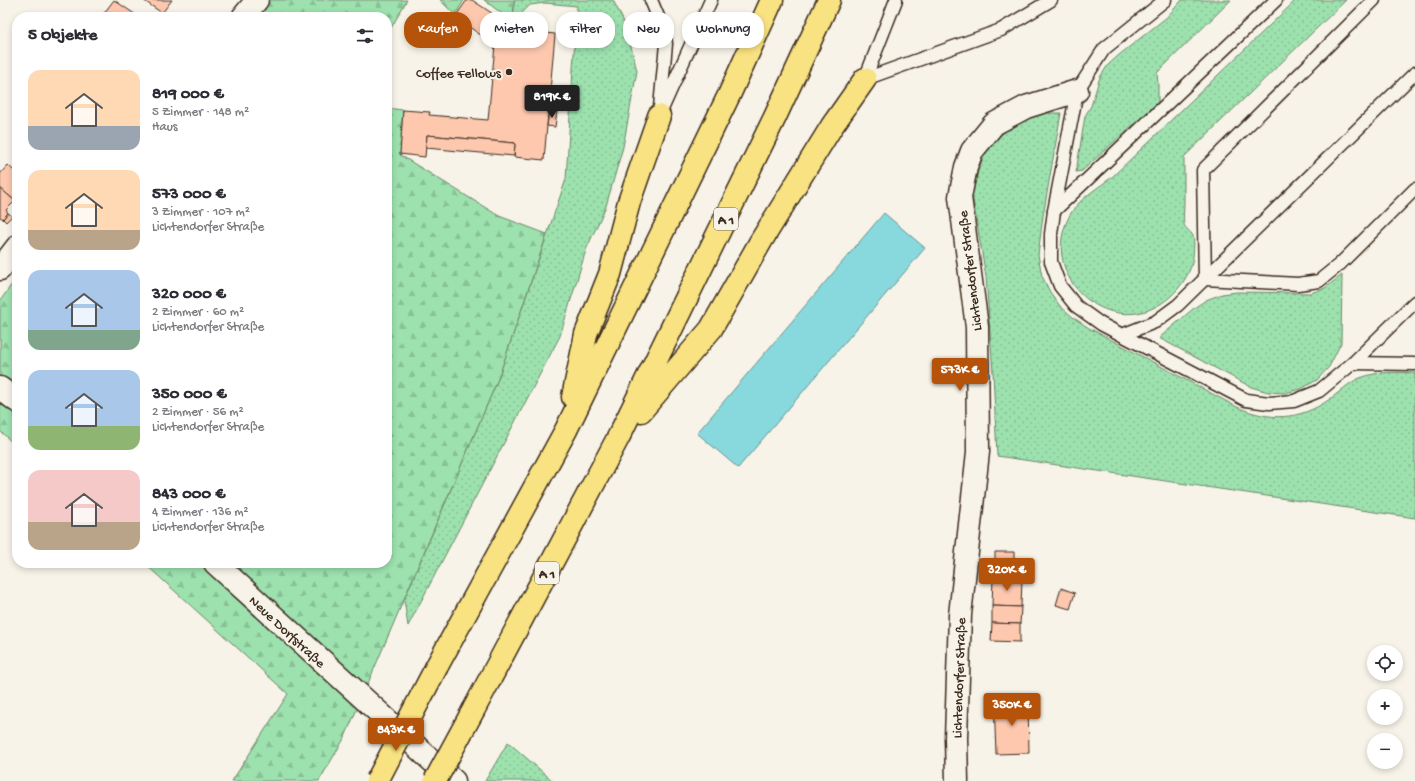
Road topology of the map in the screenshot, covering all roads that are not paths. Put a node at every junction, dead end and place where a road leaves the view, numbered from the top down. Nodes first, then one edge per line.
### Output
1 (257, 0) edge
2 (651, 0) edge
3 (711, 0) edge
4 (772, 0) edge
5 (829, 0) edge
6 (896, 0) edge
7 (1052, 0) edge
8 (1165, 0) edge
9 (1276, 0) edge
10 (1374, 0) edge
11 (247, 12) edge
12 (1415, 73) edge
13 (865, 79) junction
14 (1077, 91) junction
15 (659, 116) junction
16 (1415, 189) edge
17 (1054, 211) junction
18 (12, 253) edge
19 (0, 269) edge
20 (1205, 278) junction
21 (1415, 302) edge
22 (1122, 335) junction
23 (1353, 363) junction
24 (1415, 364) edge
25 (0, 388) edge
26 (12, 397) edge
27 (566, 430) junction
28 (620, 436) junction
29 (220, 568) edge
30 (377, 781) edge
31 (435, 781) edge
32 (454, 781) edge
33 (957, 781) edge

1 - 11 street
2 - 15 lane
3 - 15 lane
4 - 27 highway
5 - 28 highway, A 1
6 - 13 lane
7 - 13 lane
8 - 14 lane
9 - 17 lane
10 - 20 lane
12 - 20 lane
13 - 28 highway
14 - 17 lane
14 - 33 street, Lichtendorfer Straße
15 - 27 highway
16 - 20 lane
17 - 22 lane
18 - 19 street
20 - 22 lane
21 - 23 lane
22 - 23 lane
23 - 24 lane
25 - 26 street
27 - 30 highway, bridge
28 - 31 highway, A 1, bridge
29 - 32 street, Neue Dorfstraße

